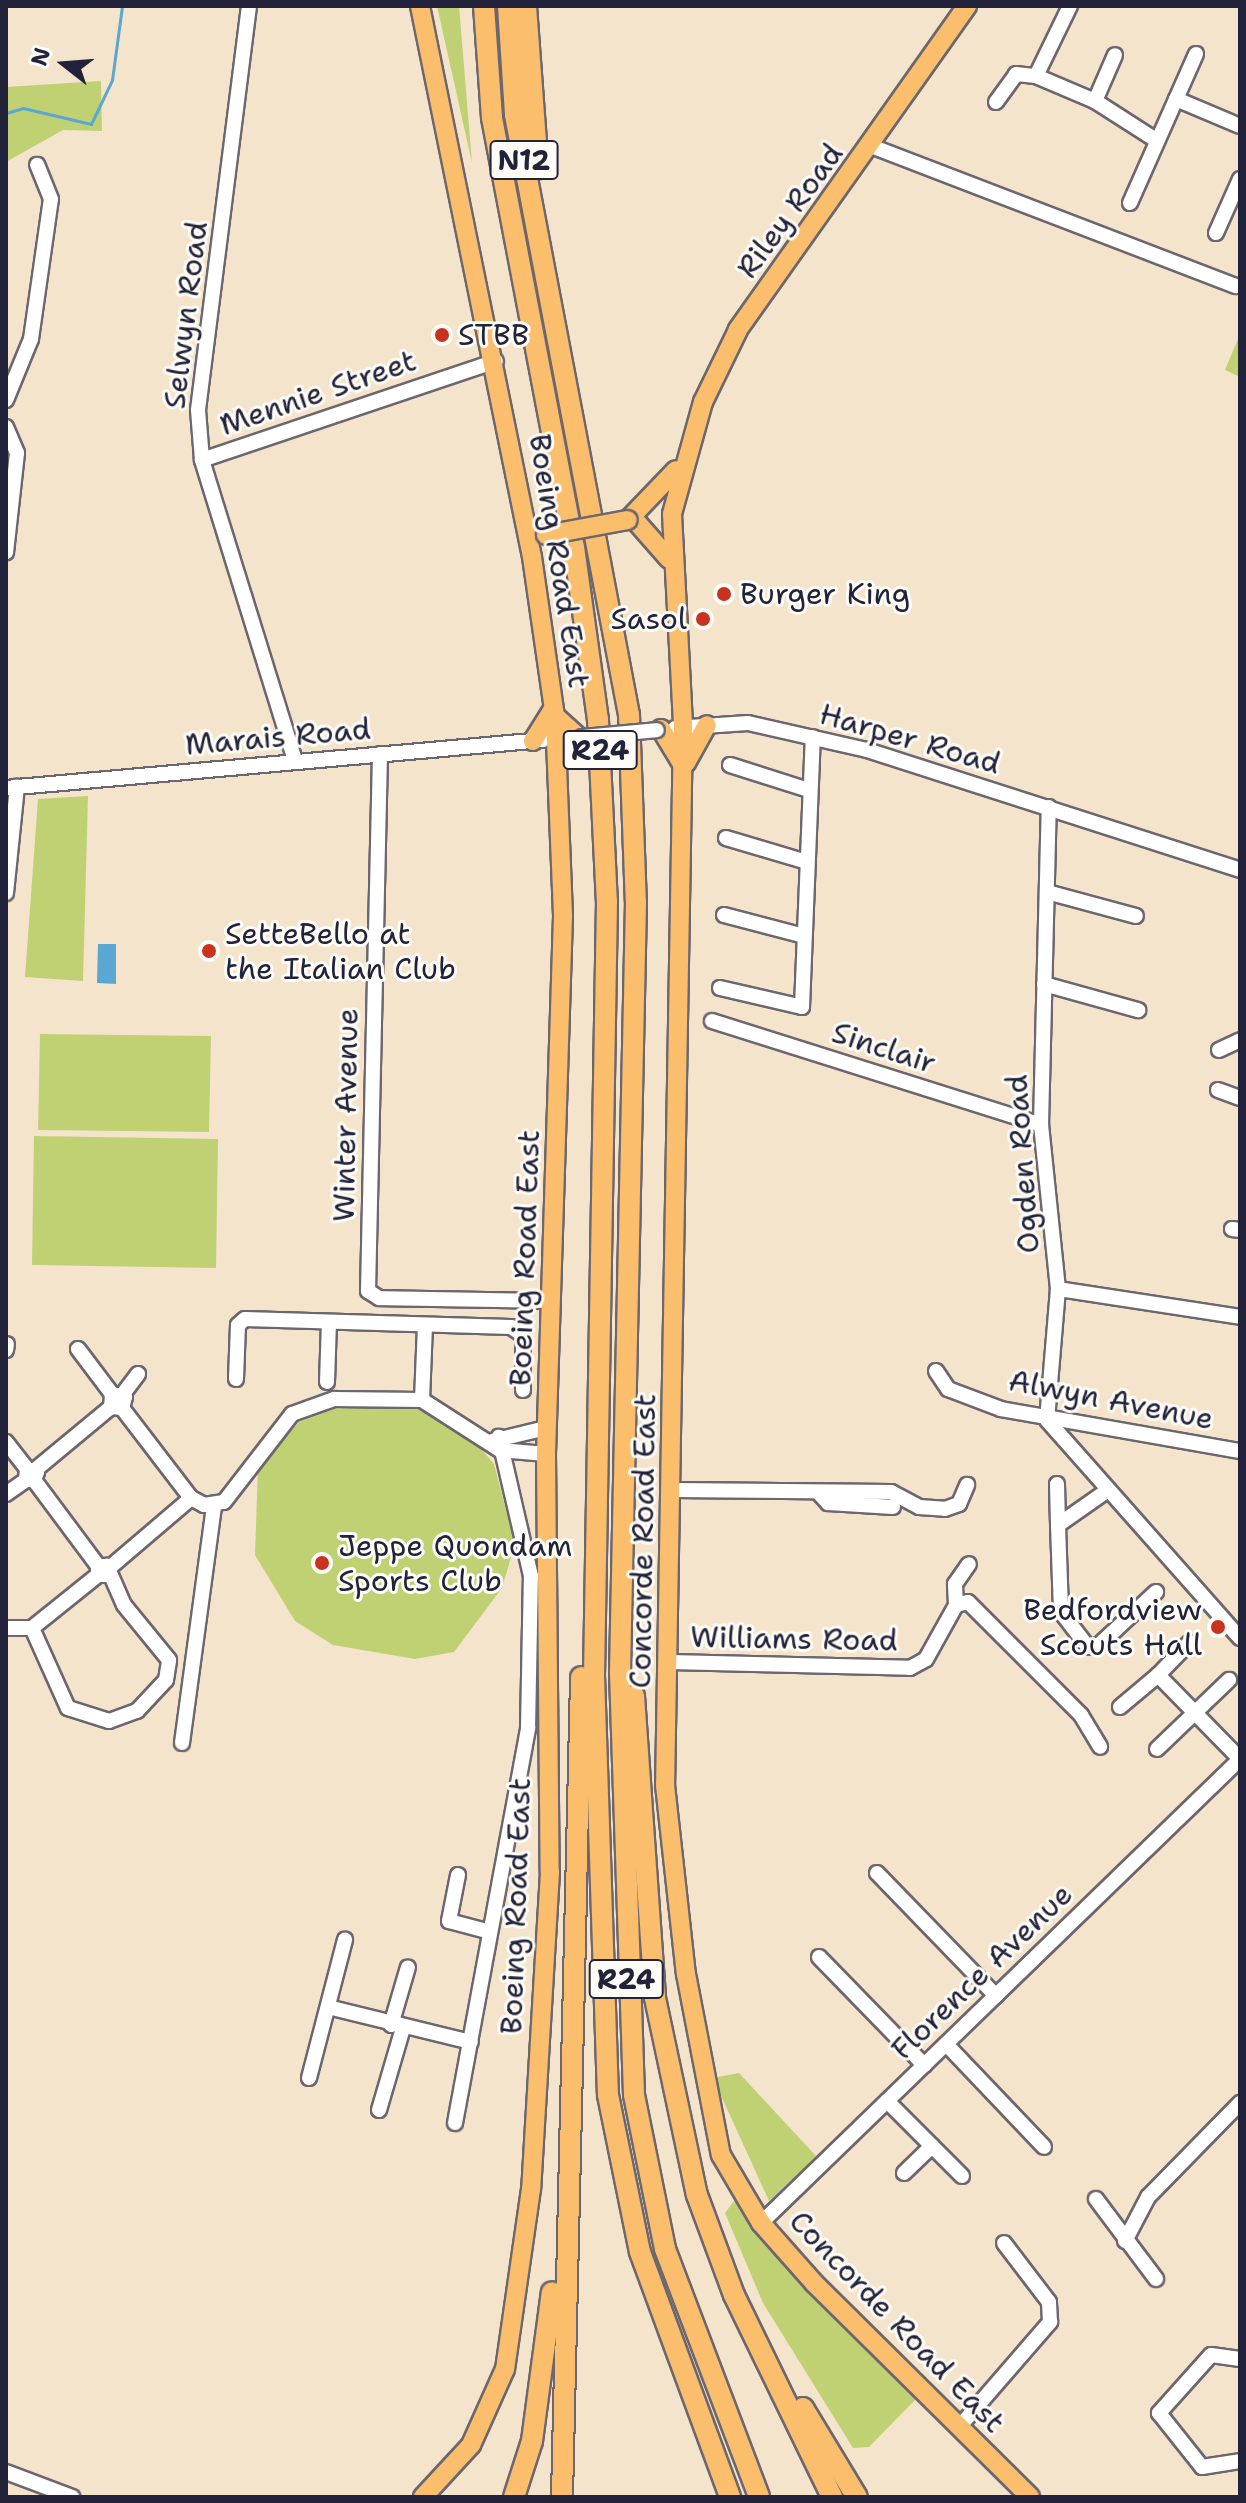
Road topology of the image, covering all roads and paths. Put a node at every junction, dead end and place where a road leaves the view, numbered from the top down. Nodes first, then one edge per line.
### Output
1 (249, 6) edge
2 (420, 6) edge
3 (484, 6) edge
4 (508, 6) edge
5 (526, 6) edge
6 (967, 6) edge
7 (1070, 6) edge
8 (1196, 54) dead end
9 (1115, 55) dead end
10 (1036, 76) junction
11 (1176, 99) junction
12 (1095, 101) junction
13 (996, 102) dead end
14 (1240, 126) edge
15 (1156, 140) junction
16 (871, 146) junction
17 (37, 165) dead end
18 (1240, 179) edge
19 (1130, 203) dead end
20 (1216, 233) dead end
21 (1236, 286) dead end
22 (555, 312) junction
23 (496, 361) junction
24 (6, 400) edge
25 (6, 427) edge
26 (202, 460) junction
27 (514, 460) junction
28 (682, 461) junction
29 (631, 520) junction
30 (545, 535) junction
31 (6, 552) edge
32 (532, 557) junction
33 (669, 559) junction
34 (679, 696) junction
35 (554, 711) junction
36 (709, 724) junction
37 (683, 727) junction
38 (660, 729) junction
39 (813, 737) junction
40 (578, 738) junction
41 (555, 739) junction
42 (533, 741) junction
43 (380, 754) junction
44 (295, 761) junction
45 (557, 761) junction
46 (730, 765) dead end
47 (682, 769) junction
48 (12, 787) edge
49 (809, 790) junction
50 (1049, 807) junction
51 (726, 838) dead end
52 (807, 862) junction
53 (1240, 870) edge
54 (1047, 892) junction
55 (6, 893) edge
56 (724, 915) dead end
57 (1136, 916) dead end
58 (804, 936) junction
59 (1044, 984) junction
60 (720, 988) dead end
61 (1138, 1010) dead end
62 (712, 1021) dead end
63 (1240, 1040) edge
64 (1219, 1050) dead end
65 (1218, 1090) dead end
66 (1240, 1098) edge
67 (1041, 1125) junction
68 (1058, 1289) junction
69 (551, 1301) junction
70 (1240, 1317) edge
71 (329, 1322) junction
72 (425, 1325) junction
73 (7, 1344) edge
74 (78, 1349) dead end
75 (6, 1350) edge
76 (936, 1371) dead end
77 (138, 1374) dead end
78 (236, 1379) dead end
79 (327, 1382) dead end
80 (523, 1390) dead end
81 (422, 1400) junction
82 (117, 1401) junction
83 (1047, 1420) junction
84 (546, 1428) junction
85 (626, 1440) junction
86 (6, 1442) edge
87 (496, 1443) junction
88 (1240, 1451) edge
89 (546, 1454) junction
90 (30, 1475) junction
91 (1057, 1484) dead end
92 (967, 1485) dead end
93 (673, 1490) junction
94 (1108, 1490) junction
95 (818, 1492) junction
96 (6, 1494) edge
97 (191, 1498) junction
98 (596, 1503) junction
99 (214, 1505) junction
100 (893, 1507) dead end
101 (1058, 1525) junction
102 (969, 1564) dead end
103 (103, 1571) junction
104 (1156, 1592) dead end
105 (956, 1605) junction
106 (6, 1628) edge
107 (32, 1628) junction
108 (1240, 1638) edge
109 (1189, 1643) dead end
110 (670, 1662) junction
111 (1158, 1675) junction
112 (1229, 1680) dead end
113 (1120, 1707) dead end
114 (1195, 1714) junction
115 (182, 1743) dead end
116 (1100, 1747) dead end
117 (1157, 1749) dead end
118 (1240, 1759) edge
119 (877, 1873) dead end
120 (458, 1875) dead end
121 (487, 1931) junction
122 (345, 1940) dead end
123 (819, 1957) dead end
124 (408, 1967) dead end
125 (996, 1996) junction
126 (328, 2007) junction
127 (397, 2026) junction
128 (471, 2042) junction
129 (946, 2044) junction
130 (924, 2065) junction
131 (309, 2078) dead end
132 (887, 2101) junction
133 (1240, 2103) edge
134 (379, 2110) dead end
135 (455, 2123) dead end
136 (932, 2146) junction
137 (1044, 2147) dead end
138 (904, 2173) dead end
139 (962, 2176) dead end
140 (1096, 2199) dead end
141 (564, 2200) junction
142 (761, 2223) junction
143 (1125, 2241) junction
144 (1004, 2243) dead end
145 (1156, 2279) dead end
146 (734, 2295) junction
147 (1240, 2359) edge
148 (960, 2426) junction
149 (1240, 2461) edge
150 (6, 2472) edge
151 (72, 2497) edge
152 (423, 2497) edge
153 (514, 2497) edge
154 (562, 2497) edge
155 (730, 2497) edge
156 (759, 2497) edge
157 (832, 2497) edge
158 (857, 2497) edge
159 (1030, 2497) edge

1 - 26 street, Selwyn Road
2 - 23 main road, Boeing Road East
3 - 98 highway, R24
4 - 22 highway, N12
5 - 22 highway, R24
6 - 16 main road, Riley Road
7 - 10 street
8 - 11 street
9 - 12 street
10 - 12 street
10 - 13 street
11 - 14 street
11 - 15 street
12 - 15 street
15 - 19 street
16 - 21 street
16 - 28 main road, Riley Road
17 - 24 street
18 - 20 street
22 - 85 highway, R24
23 - 26 street, Mennie Street
23 - 27 main road, Boeing Road East
25 - 31 street
26 - 44 street, Selwyn Road
27 - 30 main road
27 - 32 main road, Boeing Road East
28 - 29 main road
28 - 33 main road, Concorde Road East
29 - 30 main road, bridge
29 - 33 main road
30 - 32 main road
32 - 35 main road, Boeing Road East
33 - 34 main road, Concorde Road East
34 - 36 main road
34 - 37 main road, Concorde Road East
34 - 38 main road
35 - 40 main road
35 - 41 main road, Boeing Road East
35 - 42 main road
36 - 37 street, Harper Road
36 - 39 street, Harper Road
36 - 47 main road
37 - 38 street, Harper Road
37 - 47 main road, Concorde Road East
38 - 40 street, Harper Road, bridge
38 - 47 main road
39 - 49 street
39 - 50 street, Harper Road
40 - 41 street, Harper Road
40 - 45 main road
41 - 42 street, Marais Road
41 - 45 main road, Boeing Road East
42 - 43 street, Marais Road
43 - 44 street, Marais Road
43 - 69 street, Winter Avenue
44 - 48 street, Marais Road
45 - 69 main road, Boeing Road East
46 - 49 street
47 - 93 main road, Concorde Road East
48 - 55 street
49 - 52 street
50 - 53 street, Harper Road
50 - 54 street, Ogden Road
51 - 52 street
52 - 58 street
54 - 57 street
54 - 59 street, Ogden Road
56 - 58 street
58 - 60 street
59 - 61 street
59 - 67 street, Ogden Road
62 - 67 street, Sinclair
63 - 64 street
65 - 66 street
67 - 68 street, Ogden Road
68 - 70 street
68 - 83 street, Ogden Road
69 - 84 main road, Boeing Road East
71 - 72 street
71 - 78 street
71 - 79 street
72 - 80 street
72 - 81 street
73 - 75 street
74 - 82 street
76 - 83 street, Alwyn Avenue
77 - 82 street
81 - 87 street
81 - 99 street
82 - 90 street
82 - 97 street
83 - 88 street, Alwyn Avenue
83 - 94 street
84 - 87 street
84 - 89 main road, Boeing Road East
85 - 146 highway
85 - 156 highway, R24
86 - 90 street
87 - 89 street
87 - 121 street
89 - 152 main road, Boeing Road East
90 - 96 street
90 - 103 street
91 - 101 street
92 - 95 street
93 - 95 street
93 - 110 main road, Concorde Road East
94 - 101 street
94 - 108 street
95 - 100 street
97 - 99 street
97 - 103 street
98 - 141 highway
98 - 155 highway, R24
99 - 115 street
101 - 104 street
102 - 105 street, Williams Road
103 - 107 street
103 - 107 street
105 - 110 street, Williams Road
105 - 116 street
106 - 107 street
109 - 111 street
110 - 142 main road, Concorde Road East
111 - 113 street
111 - 114 street
112 - 114 street
114 - 117 street
114 - 118 street
118 - 125 street, Florence Avenue
119 - 125 street
120 - 121 street
121 - 128 street
122 - 126 street
123 - 130 street
124 - 127 street
125 - 129 street, Florence Avenue
126 - 127 street
126 - 131 street
127 - 128 street
127 - 134 street
128 - 135 street
129 - 130 street, Florence Avenue
129 - 137 street
130 - 132 street, Florence Avenue
132 - 136 street
132 - 142 street, Florence Avenue
133 - 143 street
136 - 138 street
136 - 139 street
140 - 143 street
141 - 153 highway
141 - 154 highway
142 - 148 main road, Concorde Road East
143 - 145 street
144 - 148 street
146 - 157 highway
146 - 158 highway
147 - 149 street
148 - 159 main road, Concorde Road East
150 - 151 street

